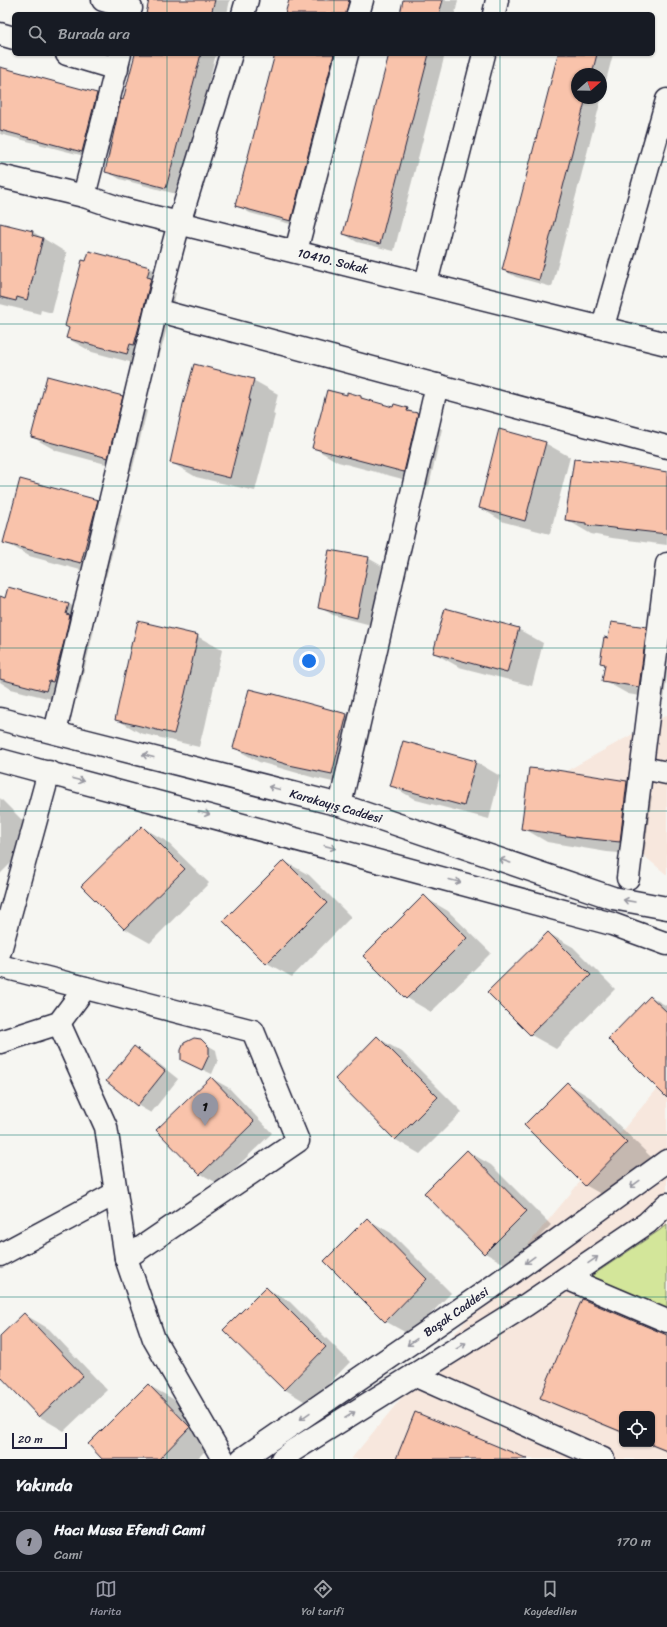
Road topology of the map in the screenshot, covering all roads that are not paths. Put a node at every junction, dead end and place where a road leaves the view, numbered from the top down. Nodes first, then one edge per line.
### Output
1 (103, 0) edge
2 (247, 0) edge
3 (362, 0) edge
4 (497, 0) edge
5 (131, 7) edge
6 (244, 12) edge
7 (359, 12) edge
8 (494, 12) edge
9 (0, 34) edge
10 (12, 37) edge
11 (82, 56) edge
12 (230, 56) edge
13 (347, 56) edge
14 (483, 56) edge
15 (118, 61) edge
16 (667, 100) edge
17 (0, 176) edge
18 (84, 196) junction
19 (179, 223) junction
20 (296, 252) junction
21 (426, 283) junction
22 (156, 310) junction
23 (603, 326) junction
24 (667, 344) edge
25 (437, 385) junction
26 (667, 447) edge
27 (667, 564) edge
28 (662, 656) edge
29 (0, 718) edge
30 (55, 732) junction
31 (0, 760) edge
32 (643, 768) junction
33 (50, 772) junction
34 (667, 773) edge
35 (340, 805) junction
36 (628, 878) dead end
37 (667, 908) edge
38 (667, 944) edge
39 (0, 951) edge
40 (0, 966) edge
41 (84, 988) junction
42 (59, 1023) junction
43 (0, 1042) edge
44 (667, 1161) edge
45 (116, 1193) junction
46 (667, 1204) edge
47 (0, 1255) edge
48 (126, 1258) junction
49 (566, 1278) junction
50 (667, 1320) edge
51 (414, 1375) junction
52 (592, 1457) edge
53 (224, 1459) edge
54 (242, 1459) edge
55 (282, 1459) edge

1 - 5 street
2 - 6 street
3 - 7 street
4 - 8 street
9 - 10 street
11 - 15 street
12 - 19 street
13 - 20 street
14 - 21 street
15 - 18 street
16 - 23 street
17 - 18 street, 10410. Sokak
18 - 19 street, 10410. Sokak
19 - 20 street, 10410. Sokak
19 - 22 street
20 - 21 street, 10410. Sokak
21 - 23 street, 10410. Sokak
22 - 25 street
22 - 30 street
23 - 24 street, 10410. Sokak
25 - 26 street
25 - 35 street
27 - 28 street
28 - 32 street
29 - 30 street, Karakayış Caddesi
35 -> 30 street, Karakayış Caddesi
31 - 33 street
32 - 34 street
32 - 36 street
33 -> 38 street
33 - 39 street
37 -> 35 street, Karakayış Caddesi
40 - 41 street
41 - 42 street
41 - 48 street
42 - 43 street
42 - 45 street
44 -> 54 street, Başak Caddesi
45 - 47 street
45 - 48 street
49 -> 46 street
48 - 53 street
49 - 50 street
51 -> 49 street
51 - 52 street
55 -> 51 street

